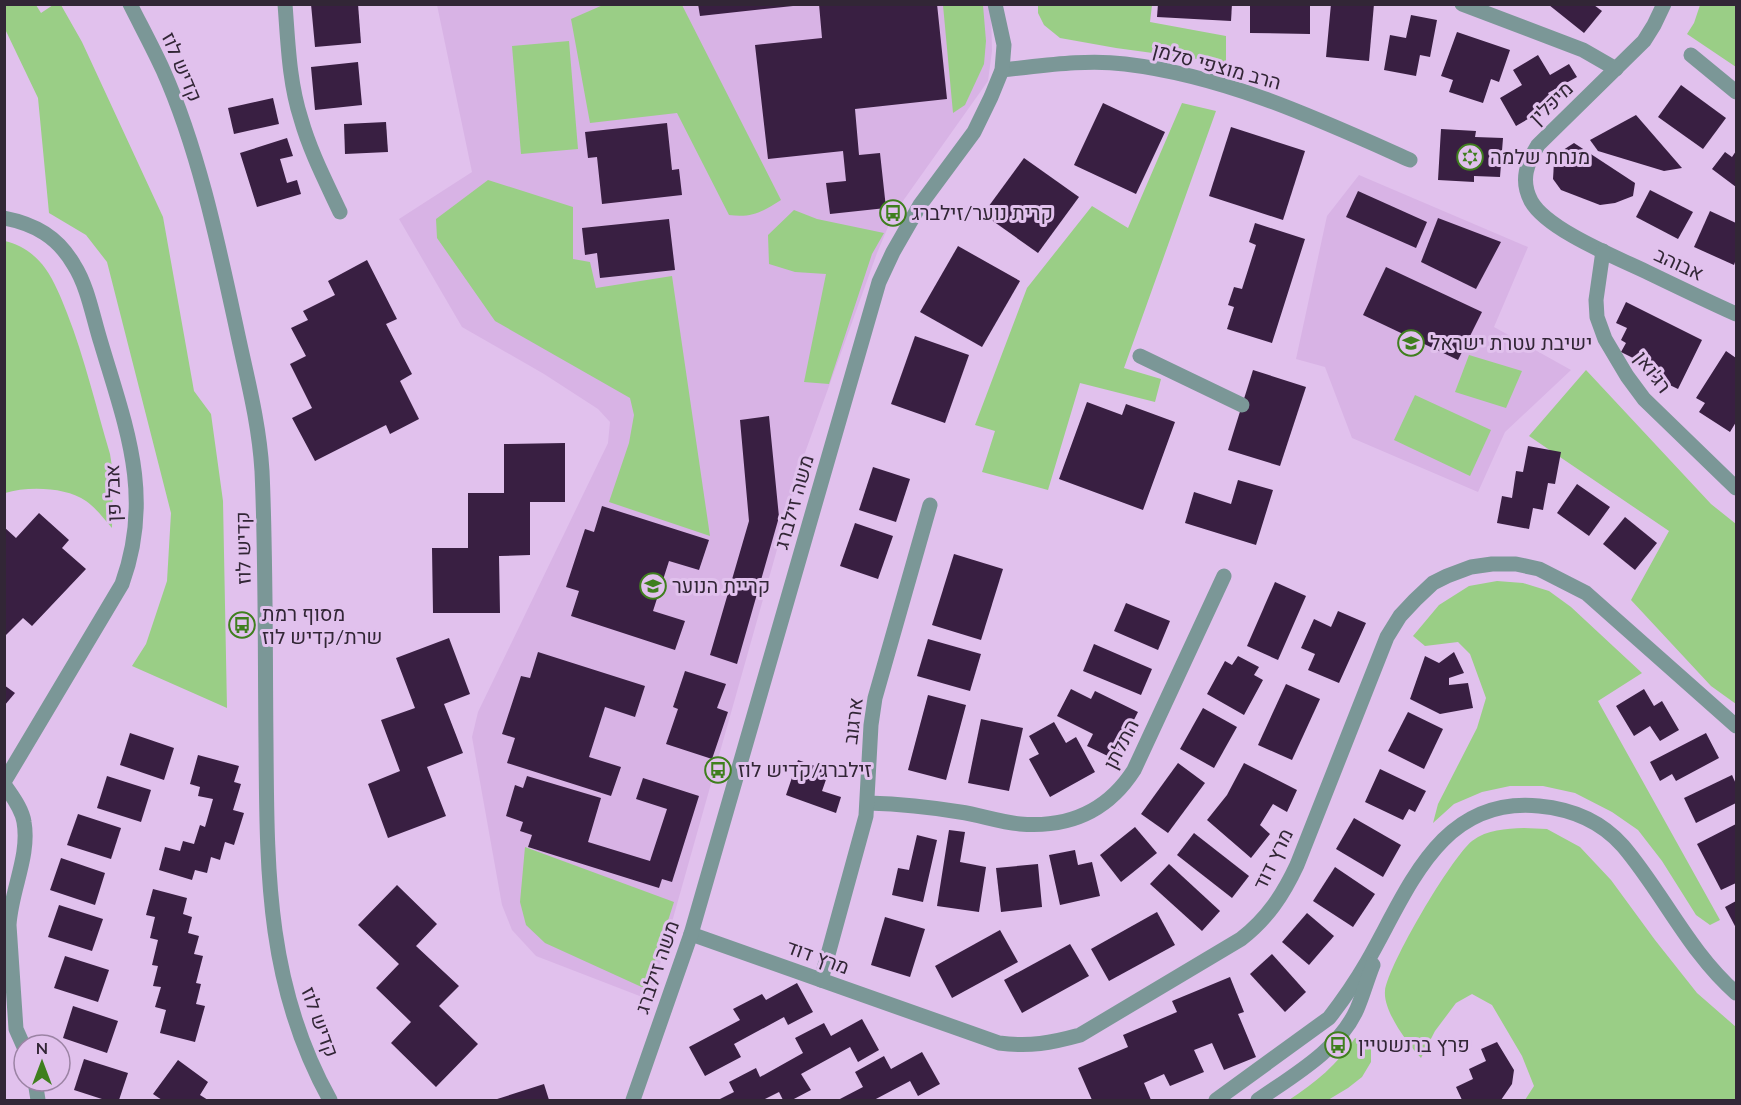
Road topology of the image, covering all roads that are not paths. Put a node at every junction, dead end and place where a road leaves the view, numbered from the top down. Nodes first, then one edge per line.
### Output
1 (130, 4) edge
2 (285, 4) edge
3 (995, 4) edge
4 (1462, 4) edge
5 (1664, 4) edge
6 (1691, 55) dead end
7 (1616, 69) junction
8 (1002, 70) junction
9 (1737, 92) edge
10 (1410, 160) dead end
11 (340, 212) dead end
12 (4, 218) edge
13 (1603, 251) junction
14 (1737, 314) edge
15 (1140, 356) dead end
16 (1242, 405) dead end
17 (1737, 488) edge
18 (930, 505) dead end
19 (1224, 576) dead end
20 (1737, 726) edge
21 (4, 783) edge
22 (868, 803) junction
23 (1387, 925) junction
24 (691, 934) junction
25 (821, 980) junction
26 (1737, 993) edge
27 (18, 1033) edge
28 (330, 1101) edge
29 (633, 1101) edge
30 (1216, 1101) edge
31 (1258, 1101) edge

1 - 28 street, קדיש לוז
2 - 11 street
3 - 8 street, משה זילברג
4 - 7 street
5 - 7 street, מיכלין
6 - 9 street
7 - 13 street, מיכלין
8 - 10 street, הרב מוצפי סלמן
8 - 24 street, משה זילברג
12 - 21 street, אבל פן
13 - 14 street, אבוהב
13 - 17 street, רג'ואן
15 - 16 street
18 - 22 street, ארגוב
19 - 22 street, התלתן
20 - 25 street, מרץ דוד
21 - 27 street
22 - 25 street, ארגוב
23 - 26 street
23 - 30 street
23 - 31 street
24 - 25 street, מרץ דוד
24 - 29 street, משה זילברג

